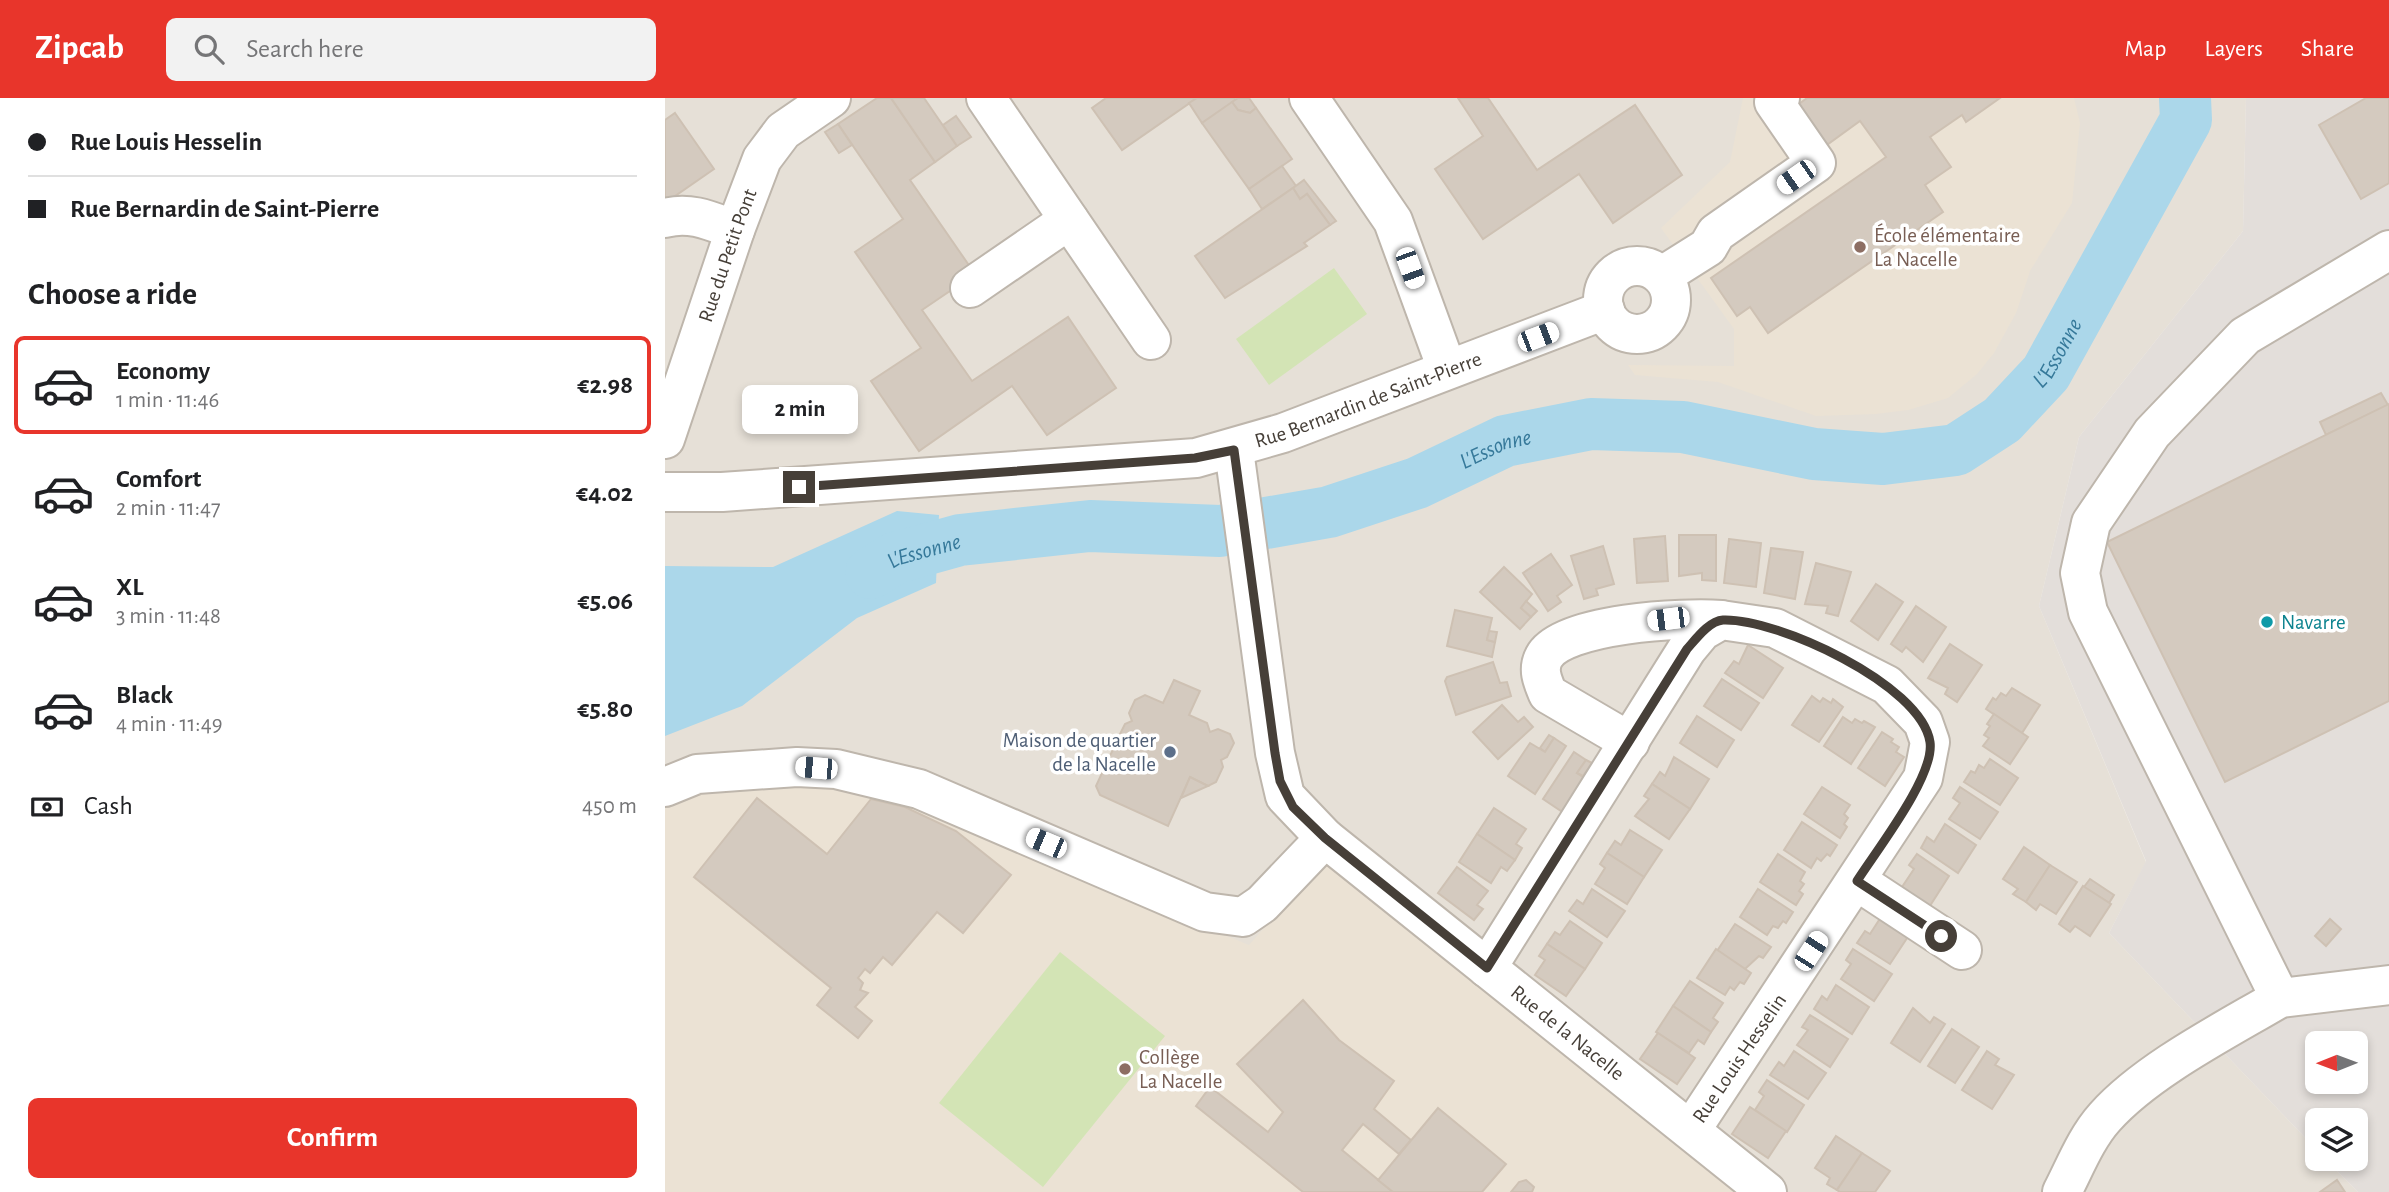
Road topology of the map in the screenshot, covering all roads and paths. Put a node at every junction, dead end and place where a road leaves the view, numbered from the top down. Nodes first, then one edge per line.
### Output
1 (831, 98) edge
2 (986, 98) edge
3 (1309, 98) edge
4 (1780, 98) edge
5 (665, 218) edge
6 (1069, 219) junction
7 (735, 230) junction
8 (2389, 250) edge
9 (1662, 276) junction
10 (970, 288) dead end
11 (1605, 310) junction
12 (1151, 340) dead end
13 (1447, 369) junction
14 (665, 439) edge
15 (1234, 450) junction
16 (665, 492) edge
17 (1721, 620) junction
18 (1630, 743) junction
19 (665, 787) edge
20 (1325, 838) junction
21 (1857, 881) junction
22 (1962, 950) dead end
23 (1487, 968) junction
24 (2389, 985) edge
25 (2280, 998) junction
26 (1691, 1130) junction
27 (1767, 1192) edge
28 (2062, 1192) edge

1 - 7 street, Rue du Petit Pont
2 - 6 street
3 - 13 street
4 - 9 street
5 - 7 street
6 - 10 street
6 - 12 street
7 - 14 street, Rue du Petit Pont
8 - 25 street
9 - 11 street
9 - 11 street
11 - 13 street, Rue Bernardin de Saint-Pierre
13 - 15 street, Rue Bernardin de Saint-Pierre
15 - 16 street, Rue Bernardin de Saint-Pierre
15 - 20 street, Rue de la Nacelle
17 - 18 street
17 - 18 street, Rue Louis Hesselin
17 - 21 street, Rue Louis Hesselin
18 - 23 street
19 - 20 street
20 - 23 street, Rue de la Nacelle
21 - 22 street
21 - 26 street, Rue Louis Hesselin
23 - 26 street, Rue de la Nacelle
24 - 25 street
25 - 28 street
26 - 27 street, Rue de la Nacelle

